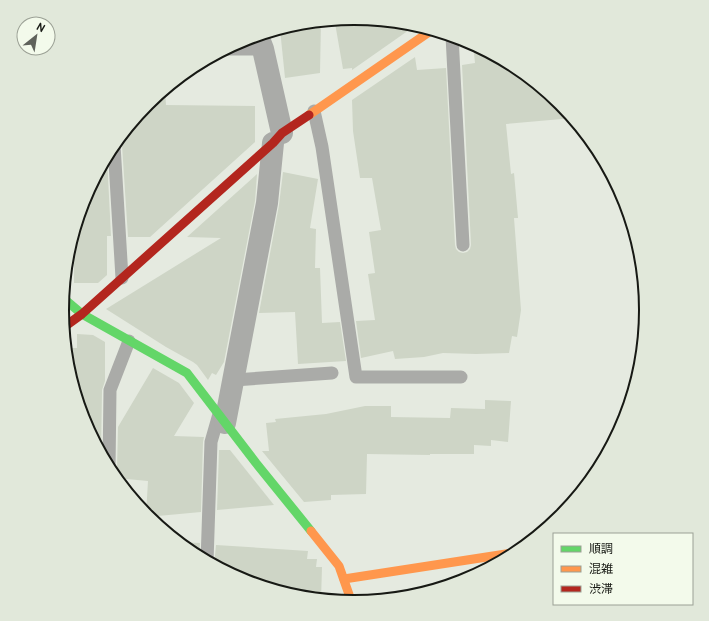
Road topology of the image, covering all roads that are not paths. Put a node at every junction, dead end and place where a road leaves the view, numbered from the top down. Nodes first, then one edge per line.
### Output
1 (426, 34) edge
2 (260, 42) edge
3 (452, 42) edge
4 (314, 111) junction
5 (278, 138) junction
6 (115, 156) edge
7 (463, 245) dead end
8 (122, 278) junction
9 (69, 303) edge
10 (82, 314) junction
11 (70, 324) edge
12 (129, 341) junction
13 (332, 373) dead end
14 (461, 377) dead end
15 (234, 380) junction
16 (222, 419) junction
17 (109, 456) edge
18 (207, 555) edge
19 (503, 555) edge
20 (344, 579) junction
21 (350, 596) edge

1 - 4 street
2 - 5 street
3 - 7 lane
4 - 5 street
4 - 14 lane
5 - 8 street
5 - 15 street
6 - 8 lane
8 - 10 street
9 - 10 street
10 - 11 street
10 - 12 street
12 - 16 street
12 - 17 lane
13 - 15 lane
15 - 16 street
16 - 18 lane
16 - 20 street
19 - 20 street
20 - 21 street

